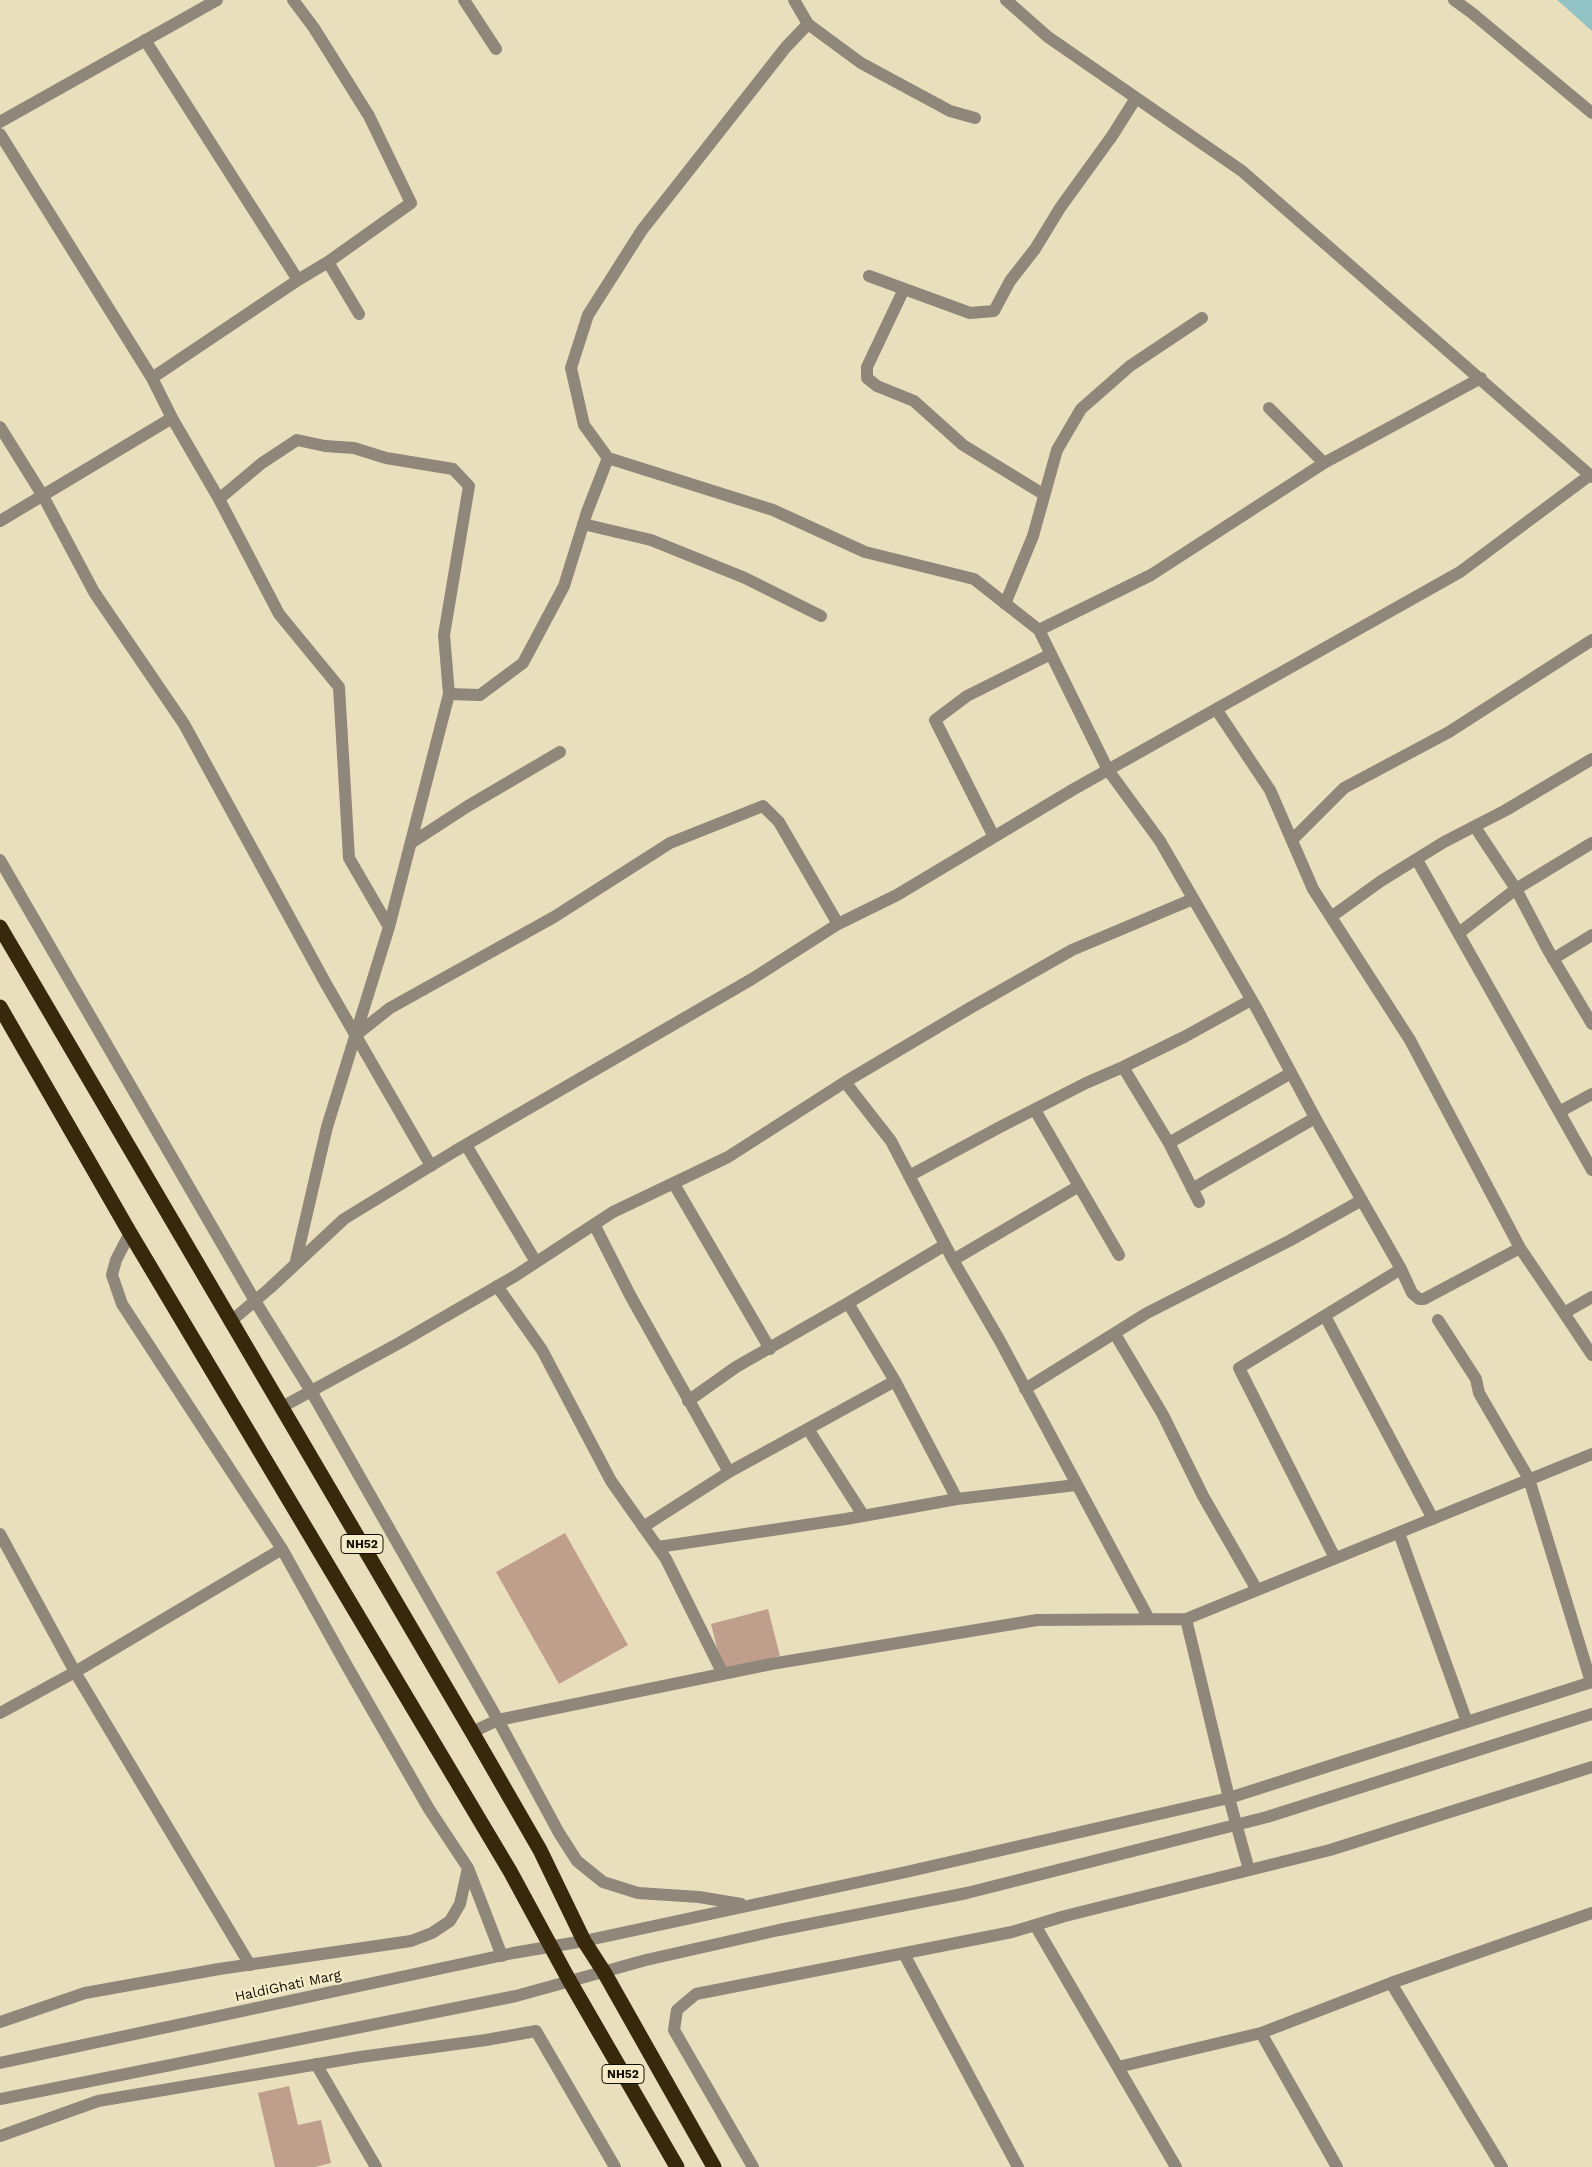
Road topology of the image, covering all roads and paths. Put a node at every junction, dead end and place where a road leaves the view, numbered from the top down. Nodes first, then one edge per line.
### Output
1 (217, 0) edge
2 (293, 0) edge
3 (464, 0) edge
4 (794, 0) edge
5 (1006, 0) edge
6 (1454, 0) edge
7 (808, 24) junction
8 (145, 40) junction
9 (496, 49) dead end
10 (1136, 98) junction
11 (1592, 113) edge
12 (975, 118) dead end
13 (0, 122) edge
14 (0, 134) edge
15 (328, 262) junction
16 (869, 276) dead end
17 (298, 280) junction
18 (904, 289) junction
19 (359, 314) dead end
20 (1202, 318) dead end
21 (152, 378) junction
22 (1481, 378) junction
23 (1270, 408) dead end
24 (172, 418) junction
25 (0, 427) edge
26 (608, 458) junction
27 (1324, 463) junction
28 (1591, 476) edge
29 (1043, 494) junction
30 (43, 496) junction
31 (219, 499) junction
32 (0, 521) edge
33 (583, 524) junction
34 (1005, 604) junction
35 (821, 616) dead end
36 (1039, 630) junction
37 (1592, 640) edge
38 (1051, 654) junction
39 (449, 694) junction
40 (1216, 709) junction
41 (560, 752) dead end
42 (1592, 759) edge
43 (1108, 770) junction
44 (1475, 827) junction
45 (994, 837) junction
46 (1292, 840) junction
47 (411, 843) junction
48 (1592, 843) edge
49 (0, 860) edge
50 (1417, 860) junction
51 (1516, 889) junction
52 (1194, 899) junction
53 (1331, 917) junction
54 (838, 924) junction
55 (0, 927) edge
56 (389, 927) junction
57 (1459, 933) junction
58 (1592, 935) edge
59 (1552, 959) junction
60 (1251, 1000) junction
61 (0, 1007) edge
62 (1592, 1024) edge
63 (356, 1035) junction
64 (1123, 1067) junction
65 (1291, 1073) junction
66 (845, 1082) junction
67 (1592, 1094) edge
68 (1035, 1110) junction
69 (1559, 1112) junction
70 (1315, 1118) junction
71 (1169, 1143) junction
72 (466, 1145) junction
73 (431, 1166) junction
74 (1592, 1170) edge
75 (909, 1176) junction
76 (674, 1184) junction
77 (1079, 1186) junction
78 (1192, 1189) junction
79 (1362, 1200) junction
80 (1198, 1202) dead end
81 (594, 1224) junction
82 (130, 1233) junction
83 (945, 1245) junction
84 (1520, 1248) junction
85 (1119, 1255) dead end
86 (953, 1260) junction
87 (536, 1262) junction
88 (295, 1265) junction
89 (1401, 1269) junction
90 (497, 1286) junction
91 (1592, 1297) edge
92 (255, 1301) junction
93 (848, 1303) junction
94 (1564, 1313) junction
95 (1325, 1316) junction
96 (1438, 1320) dead end
97 (230, 1322) junction
98 (1115, 1334) junction
99 (770, 1349) junction
100 (1592, 1355) edge
101 (895, 1381) junction
102 (1025, 1389) junction
103 (311, 1391) junction
104 (688, 1401) junction
105 (282, 1407) junction
106 (808, 1429) junction
107 (1592, 1454) edge
108 (729, 1472) junction
109 (1529, 1479) junction
110 (1076, 1485) junction
111 (957, 1498) junction
112 (863, 1515) junction
113 (1434, 1519) junction
114 (643, 1527) junction
115 (1399, 1533) junction
116 (0, 1534) edge
117 (658, 1547) junction
118 (282, 1549) junction
119 (1335, 1558) junction
120 (1257, 1590) junction
121 (1149, 1619) junction
122 (1186, 1619) junction
123 (75, 1672) junction
124 (723, 1674) junction
125 (1591, 1682) edge
126 (0, 1713) edge
127 (1592, 1714) edge
128 (498, 1720) junction
129 (1467, 1722) junction
130 (472, 1732) junction
131 (1592, 1767) edge
132 (1229, 1798) junction
133 (1237, 1825) junction
134 (468, 1868) junction
135 (1249, 1870) junction
136 (748, 1906) junction
137 (1592, 1913) edge
138 (1035, 1925) junction
139 (584, 1942) junction
140 (550, 1947) junction
141 (904, 1954) junction
142 (502, 1956) junction
143 (250, 1965) junction
144 (604, 1972) junction
145 (569, 1980) junction
146 (1390, 1983) junction
147 (0, 2022) edge
148 (1261, 2033) junction
149 (0, 2064) edge
150 (316, 2064) junction
151 (1118, 2067) junction
152 (0, 2099) edge
153 (0, 2136) edge
154 (374, 2167) edge
155 (615, 2167) edge
156 (677, 2167) edge
157 (714, 2167) edge
158 (753, 2167) edge
159 (1018, 2167) edge
160 (1176, 2167) edge
161 (1337, 2167) edge
162 (1502, 2167) edge

1 - 8 street
2 - 15 street
3 - 9 street
4 - 7 street
5 - 10 street
6 - 11 street
7 - 12 street
7 - 26 street
8 - 13 street
8 - 17 street
10 - 18 street
10 - 22 street
14 - 21 street
15 - 17 street
15 - 19 street
16 - 18 street
17 - 21 street
18 - 29 street
20 - 29 street
21 - 24 street
22 - 27 street
22 - 28 street
23 - 27 street
24 - 30 street
24 - 31 street
25 - 30 street
26 - 33 street
26 - 34 street
27 - 36 street
28 - 40 street
29 - 34 street
30 - 32 street
30 - 63 street
31 - 39 street
31 - 56 street
33 - 35 street
33 - 39 street
34 - 36 street
36 - 38 street
37 - 46 street
38 - 43 street
38 - 45 street
39 - 47 street
40 - 43 street
40 - 46 street
41 - 47 street
42 - 44 street
43 - 45 street
43 - 52 street
44 - 50 street
44 - 51 street
45 - 54 street
46 - 53 street
47 - 56 street
48 - 51 street
49 - 92 street
50 - 53 street
50 - 57 street
51 - 57 street
51 - 59 street
52 - 60 street
52 - 66 street
53 - 84 street
54 - 63 street
54 - 72 street
55 - 97 highway, NH52
56 - 63 street
57 - 69 street
58 - 59 street
59 - 62 street
60 - 64 street
60 - 65 street
61 - 82 highway, NH52
63 - 73 street
63 - 88 street
64 - 68 street
64 - 71 street
65 - 70 street
65 - 71 street
66 - 75 street
66 - 76 street
67 - 69 street
68 - 75 street
68 - 77 street
69 - 74 street
70 - 78 street
70 - 79 street
71 - 78 street
72 - 73 street
72 - 87 street
73 - 88 street
75 - 83 street
76 - 81 street
76 - 99 street
77 - 85 street
77 - 86 street
78 - 80 street
79 - 89 street
79 - 98 street
81 - 87 street
81 - 104 street
82 - 118 street
82 - 140 highway, NH52
83 - 86 street
83 - 93 street
84 - 89 street
84 - 94 street
86 - 102 street
87 - 90 street
88 - 92 street
89 - 95 street
90 - 103 street
90 - 114 street
91 - 94 street
92 - 97 street
92 - 103 street
93 - 99 street
93 - 101 street
94 - 100 street
95 - 113 street
95 - 119 street
96 - 109 street
97 - 105 highway, NH52
98 - 102 street
98 - 120 street
99 - 104 street
101 - 106 street
101 - 111 street
102 - 110 street
103 - 105 street
103 - 128 street
104 - 108 street
105 - 130 highway, NH52
106 - 108 street
106 - 112 street
107 - 109 street
108 - 114 street
109 - 113 street
109 - 125 street
110 - 111 street
110 - 121 street
111 - 112 street
112 - 117 street
113 - 115 street
114 - 117 street
115 - 119 street
115 - 129 street
116 - 123 street
117 - 124 street
118 - 123 street
118 - 134 street
119 - 120 street
120 - 122 street
121 - 122 street
121 - 124 street
122 - 132 street
123 - 126 street
123 - 143 street
124 - 128 street
125 - 129 street, HaldiGhati Marg
127 - 133 street
128 - 130 street
128 - 136 street
129 - 132 street, HaldiGhati Marg
130 - 139 highway, NH52
131 - 135 street
132 - 133 street
132 - 136 street, HaldiGhati Marg
133 - 135 street
133 - 144 street
134 - 142 street
134 - 143 street
135 - 138 street
136 - 139 street, HaldiGhati Marg
137 - 146 street
138 - 141 street
138 - 151 street
139 - 140 street, HaldiGhati Marg
139 - 144 highway, NH52
140 - 142 street, HaldiGhati Marg
140 - 145 highway, NH52
141 - 158 street
141 - 159 street
142 - 149 street, HaldiGhati Marg
143 - 147 street
144 - 145 street
144 - 157 highway, NH52
145 - 152 street
145 - 156 highway, NH52
146 - 148 street
146 - 162 street
148 - 151 street
148 - 161 street
150 - 153 street
150 - 154 street
150 - 155 street
151 - 160 street

